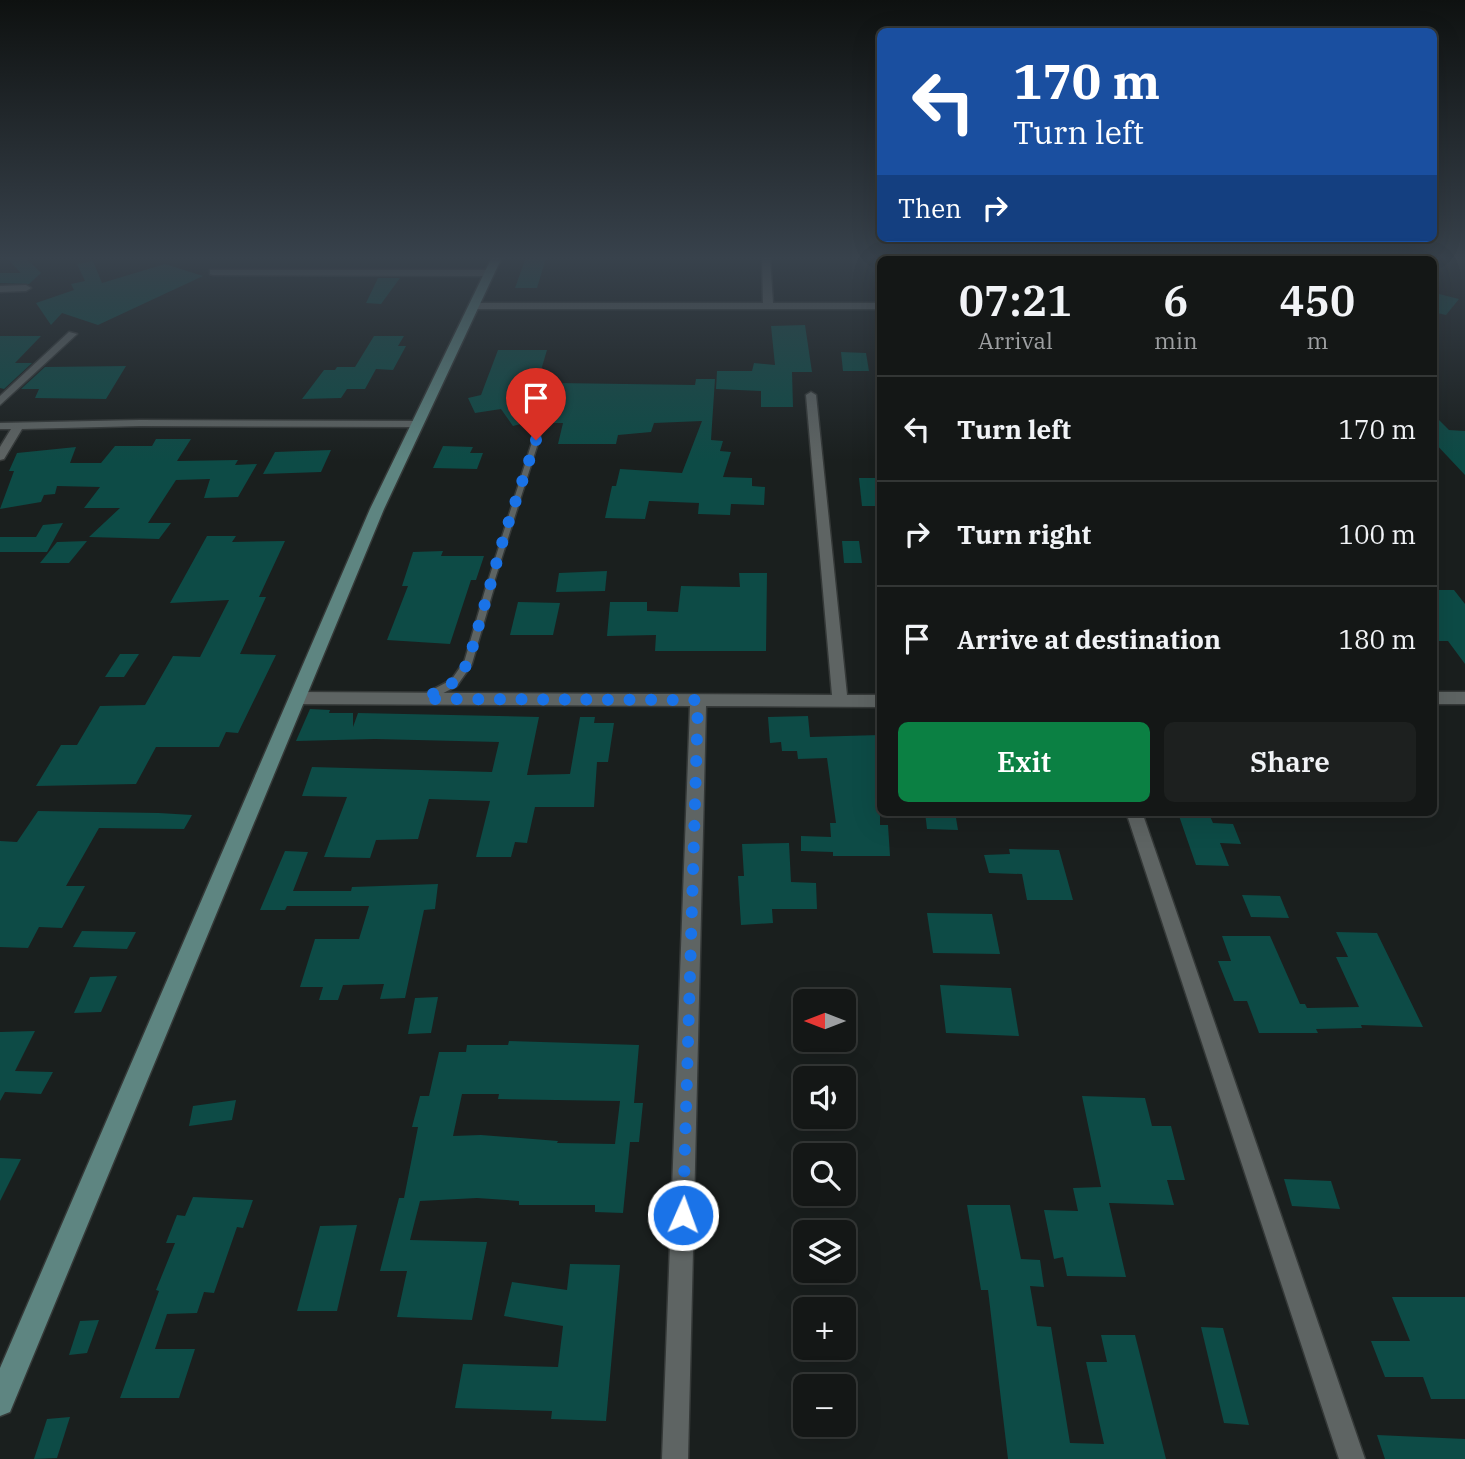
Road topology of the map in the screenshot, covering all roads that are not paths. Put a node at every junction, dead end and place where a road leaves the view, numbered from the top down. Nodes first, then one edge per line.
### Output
1 (466, 325) edge
2 (72, 334) dead end
3 (811, 395) dead end
4 (0, 402) edge
5 (416, 424) junction
6 (19, 425) junction
7 (0, 426) edge
8 (539, 430) dead end
9 (0, 457) edge
10 (298, 698) junction
11 (1437, 698) edge
12 (1465, 698) edge
13 (424, 699) junction
14 (698, 700) junction
15 (840, 701) junction
16 (877, 701) edge
17 (1135, 816) edge
18 (0, 1402) edge
19 (675, 1459) edge
20 (1352, 1459) edge

1 - 5 street
2 - 4 street
3 - 15 street
5 - 6 street
5 - 10 street
6 - 7 street
6 - 9 street
8 - 13 lane
10 - 13 street
10 - 18 street
11 - 12 street
13 - 14 street
14 - 15 street
14 - 19 street
15 - 16 street
17 - 20 street

